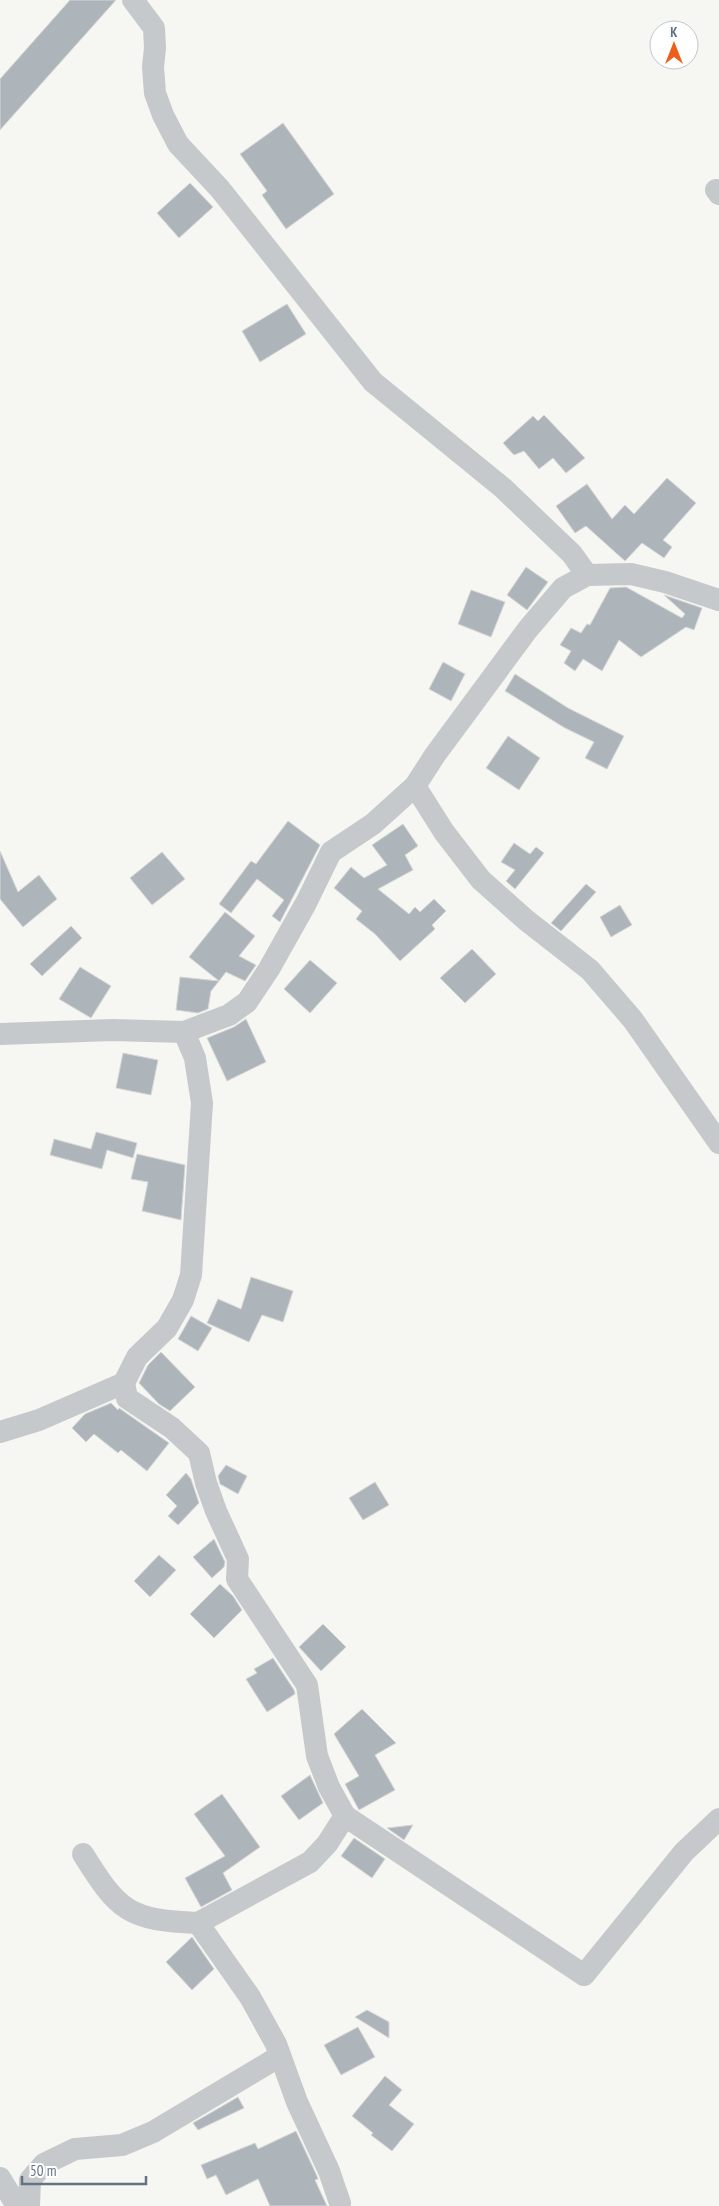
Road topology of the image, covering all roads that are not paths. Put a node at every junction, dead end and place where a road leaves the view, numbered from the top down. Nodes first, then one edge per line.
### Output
1 (133, 0) edge
2 (587, 576) junction
3 (719, 600) edge
4 (415, 786) junction
5 (184, 1032) junction
6 (0, 1034) edge
7 (719, 1143) edge
8 (124, 1383) junction
9 (0, 1432) edge
10 (345, 1816) junction
11 (719, 1819) edge
12 (83, 1854) dead end
13 (198, 1923) junction
14 (280, 2056) junction
15 (0, 2178) edge
16 (340, 2203) dead end
17 (17, 2206) edge
18 (29, 2206) edge

1 - 2 street
2 - 3 street
2 - 4 street
4 - 5 street
4 - 7 street
5 - 6 street
5 - 8 street
8 - 9 street
8 - 10 street
10 - 11 street
10 - 13 street
12 - 13 street
13 - 14 street
14 - 16 street
14 - 18 street
15 - 17 street

